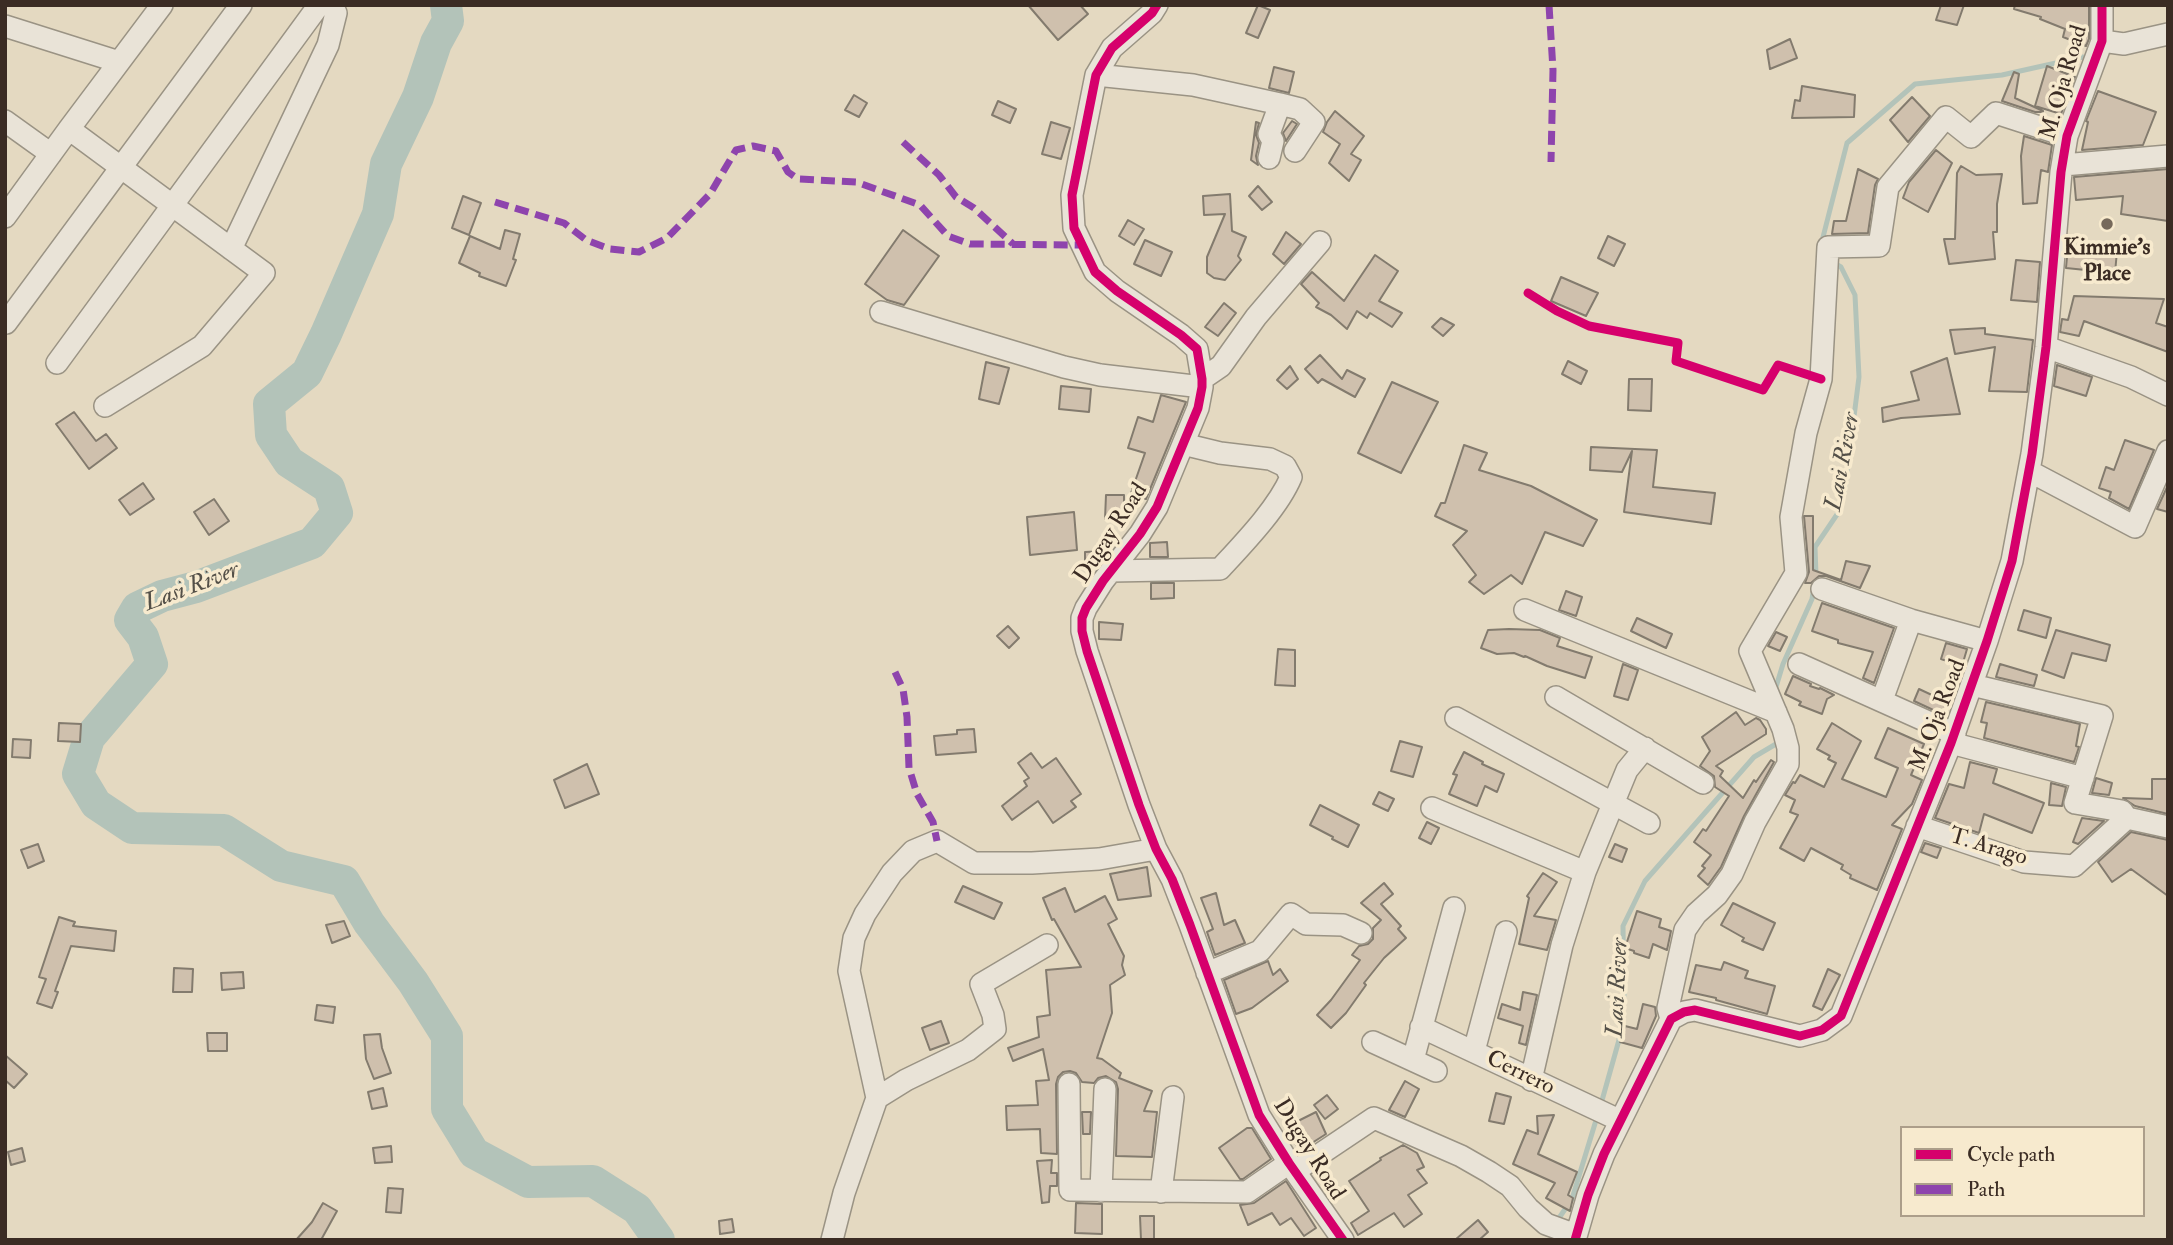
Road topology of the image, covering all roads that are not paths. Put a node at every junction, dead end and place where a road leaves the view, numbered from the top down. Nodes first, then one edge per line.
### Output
1 (162, 5) edge
2 (241, 5) edge
3 (319, 5) edge
4 (332, 5) edge
5 (1157, 5) edge
6 (2102, 5) edge
7 (5, 26) edge
8 (2168, 34) edge
9 (2102, 41) junction
10 (119, 62) junction
11 (1096, 75) junction
12 (1290, 106) junction
13 (5, 121) edge
14 (69, 129) junction
15 (2067, 136) junction
16 (1295, 150) dead end
17 (51, 154) junction
18 (2168, 156) edge
19 (1269, 158) dead end
20 (2063, 165) junction
21 (121, 167) junction
22 (171, 204) junction
23 (7, 210) edge
24 (1320, 242) dead end
25 (231, 249) junction
26 (881, 312) dead end
27 (6, 323) edge
28 (2046, 346) junction
29 (57, 363) dead end
30 (1202, 383) junction
31 (2168, 395) edge
32 (105, 405) dead end
33 (1183, 444) junction
34 (2168, 451) edge
35 (2029, 471) junction
36 (1111, 571) junction
37 (1822, 589) dead end
38 (1525, 610) dead end
39 (1911, 620) junction
40 (1987, 642) junction
41 (1799, 664) dead end
42 (1972, 685) junction
43 (1556, 697) dead end
44 (1882, 701) junction
45 (1456, 718) dead end
46 (1782, 730) junction
47 (1953, 738) junction
48 (1645, 748) junction
49 (2083, 778) junction
50 (1703, 783) dead end
51 (1613, 804) junction
52 (1432, 808) dead end
53 (2127, 818) junction
54 (1649, 823) dead end
55 (1917, 826) junction
56 (2168, 827) edge
57 (1156, 849) junction
58 (1585, 872) junction
59 (1454, 908) dead end
60 (1506, 932) dead end
61 (1361, 933) dead end
62 (1047, 945) dead end
63 (1207, 973) junction
64 (1671, 1019) junction
65 (1421, 1027) junction
66 (1373, 1042) dead end
67 (1474, 1051) junction
68 (1413, 1060) junction
69 (1436, 1072) dead end
70 (1531, 1080) junction
71 (1069, 1084) dead end
72 (1105, 1089) dead end
73 (1174, 1097) dead end
74 (877, 1098) junction
75 (1619, 1120) junction
76 (1292, 1167) junction
77 (1101, 1191) junction
78 (1161, 1192) junction
79 (1575, 1237) edge
80 (832, 1240) edge
81 (1343, 1240) edge

1 - 10 street
2 - 21 street
3 - 22 street
4 - 25 street
5 - 11 street, Dugay Road
6 - 9 street, M. Oja Road
7 - 10 street
8 - 9 street
9 - 15 street, M. Oja Road
10 - 14 street
11 - 12 street
11 - 30 street, Dugay Road
12 - 16 street
12 - 19 street
13 - 17 street
14 - 17 street
14 - 21 street
15 - 20 street, M. Oja Road
15 - 46 street
17 - 23 street
18 - 20 street
20 - 28 street, M. Oja Road
21 - 22 street
21 - 27 street
22 - 25 street
22 - 29 street
24 - 30 street
25 - 32 street
26 - 30 street
28 - 31 street
28 - 35 street, M. Oja Road
30 - 33 street, Dugay Road
33 - 36 street, Dugay Road
33 - 36 street
34 - 35 street
35 - 40 street, M. Oja Road
36 - 57 street, Dugay Road
37 - 39 street
38 - 46 street
39 - 40 street
39 - 44 street
40 - 42 street, M. Oja Road
41 - 44 street
42 - 47 street, M. Oja Road
42 - 49 street
43 - 48 street
44 - 47 street
45 - 51 street
46 - 64 street
47 - 49 street
47 - 55 street, M. Oja Road
48 - 50 street
48 - 51 street
49 - 53 street
51 - 54 street
51 - 58 street
52 - 58 street
53 - 55 street, T. Arago
53 - 56 street
55 - 64 street, M. Oja Road
57 - 63 street, Dugay Road
57 - 74 street
58 - 70 street
59 - 65 street
60 - 67 street
61 - 63 street
62 - 74 street
63 - 76 street, Dugay Road
64 - 75 street
65 - 67 street, Cerrero
65 - 68 street
66 - 68 street
67 - 70 street, Cerrero
68 - 69 street
70 - 75 street, Cerrero
71 - 77 street
72 - 77 street
73 - 78 street
74 - 80 street
75 - 79 street
76 - 78 street
76 - 79 street
76 - 81 street, Dugay Road
77 - 78 street

